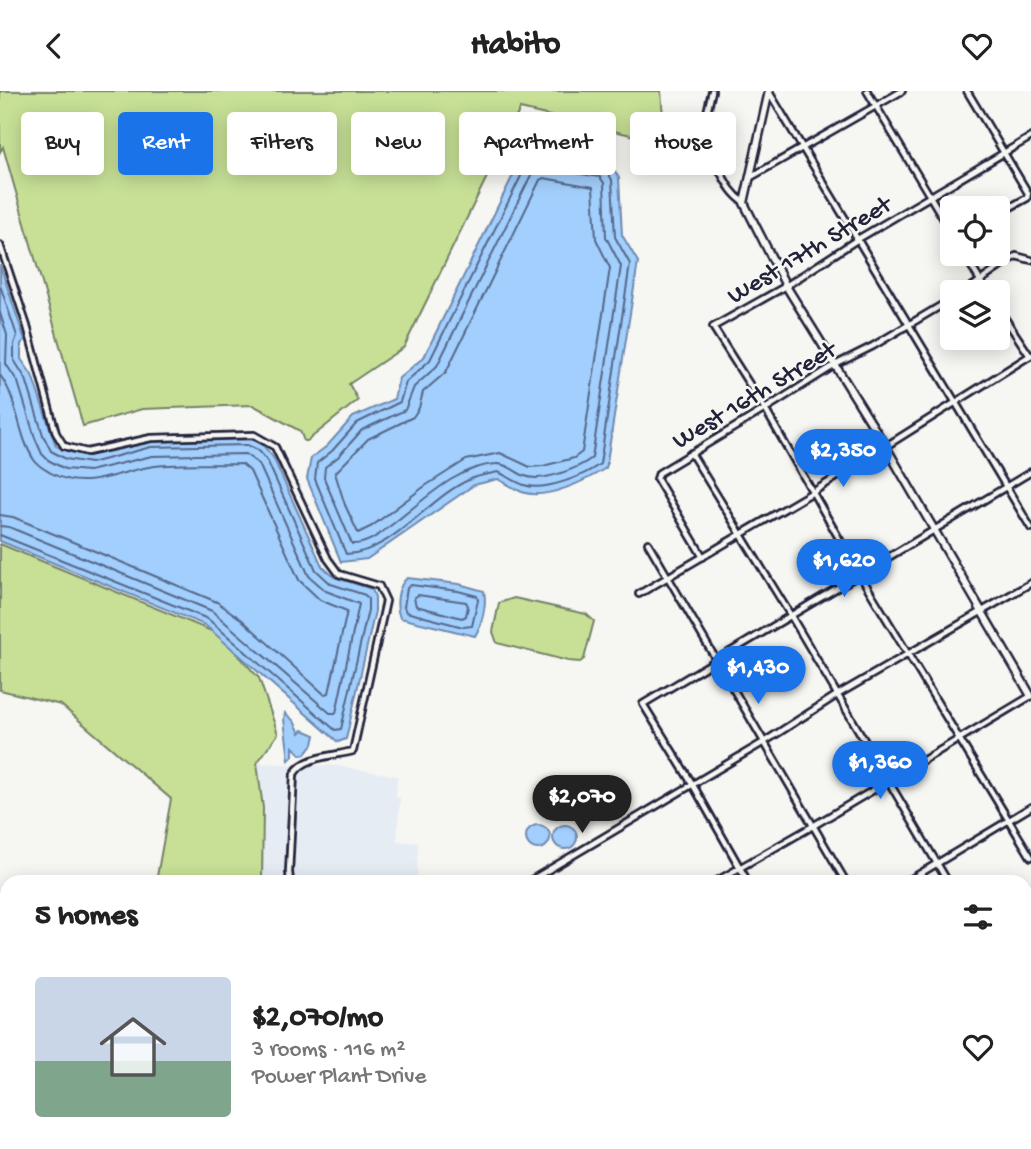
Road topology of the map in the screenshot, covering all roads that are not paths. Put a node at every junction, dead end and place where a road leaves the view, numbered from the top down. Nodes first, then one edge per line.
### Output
1 (712, 91) edge
2 (769, 91) edge
3 (867, 91) edge
4 (902, 91) edge
5 (967, 91) edge
6 (876, 107) junction
7 (1031, 137) edge
8 (803, 147) junction
9 (1002, 153) junction
10 (750, 177) junction
11 (931, 196) junction
12 (744, 203) junction
13 (1010, 207) edge
14 (940, 212) edge
15 (858, 239) junction
16 (0, 245) edge
17 (1031, 260) edge
18 (984, 280) edge
19 (786, 286) junction
20 (940, 306) edge
21 (910, 324) junction
22 (1010, 326) edge
23 (1030, 355) edge
24 (835, 365) junction
25 (956, 404) junction
26 (765, 409) junction
27 (886, 447) junction
28 (691, 453) junction
29 (1031, 472) edge
30 (1005, 486) junction
31 (813, 492) junction
32 (1031, 528) edge
33 (934, 530) junction
34 (741, 535) junction
35 (648, 543) dead end
36 (703, 557) junction
37 (860, 575) junction
38 (667, 577) junction
39 (1031, 583) edge
40 (639, 594) dead end
41 (983, 610) junction
42 (791, 616) junction
43 (907, 653) junction
44 (715, 660) junction
45 (837, 695) junction
46 (1031, 696) edge
47 (961, 739) junction
48 (764, 742) junction
49 (887, 781) junction
50 (693, 785) junction
51 (1031, 807) edge
52 (1009, 821) junction
53 (813, 827) junction
54 (1031, 857) edge
55 (938, 864) junction
56 (740, 867) junction
57 (289, 875) edge
58 (544, 875) edge
59 (727, 875) edge
60 (744, 875) edge
61 (842, 875) edge
62 (918, 875) edge
63 (944, 875) edge

1 - 12 street
2 - 8 street
2 - 10 street
3 - 6 street
4 - 6 street
5 - 9 street
6 - 8 street
6 - 11 street
7 - 9 street, West 17th Street
8 - 10 street
8 - 15 street
9 - 11 street, West 17th Street
9 - 13 street
10 - 12 street
11 - 14 street
11 - 15 street, West 17th Street
12 - 19 street
15 - 19 street, West 17th Street
15 - 21 street
16 - 57 street
17 - 18 street
19 - 24 street
19 - 26 street, West 17th Street
20 - 21 street, West 16th Street
21 - 24 street, West 16th Street
21 - 25 street
22 - 23 street
23 - 25 street
24 - 26 street, West 16th Street
24 - 27 street
25 - 27 street
25 - 30 street
26 - 28 street, West 16th Street
26 - 31 street
27 - 31 street
27 - 33 street
28 - 34 street
28 - 36 street, West 16th Street
29 - 30 street
30 - 32 street
30 - 33 street
31 - 34 street
31 - 37 street
33 - 37 street
33 - 41 street
34 - 36 street
34 - 42 street
35 - 38 street
36 - 38 street
37 - 42 street
37 - 43 street
38 - 40 street
38 - 44 street
39 - 41 street
41 - 43 street
41 - 46 street
42 - 44 street
42 - 45 street
43 - 45 street
43 - 47 street
44 - 48 street
44 - 50 street
45 - 48 street
45 - 49 street
46 - 47 street
47 - 49 street
47 - 52 street
48 - 50 street
48 - 53 street
49 - 53 street
49 - 55 street
50 - 56 street
50 - 58 street
51 - 52 street
52 - 54 street
52 - 55 street
53 - 56 street
53 - 61 street
55 - 62 street
55 - 63 street
56 - 59 street
56 - 60 street

